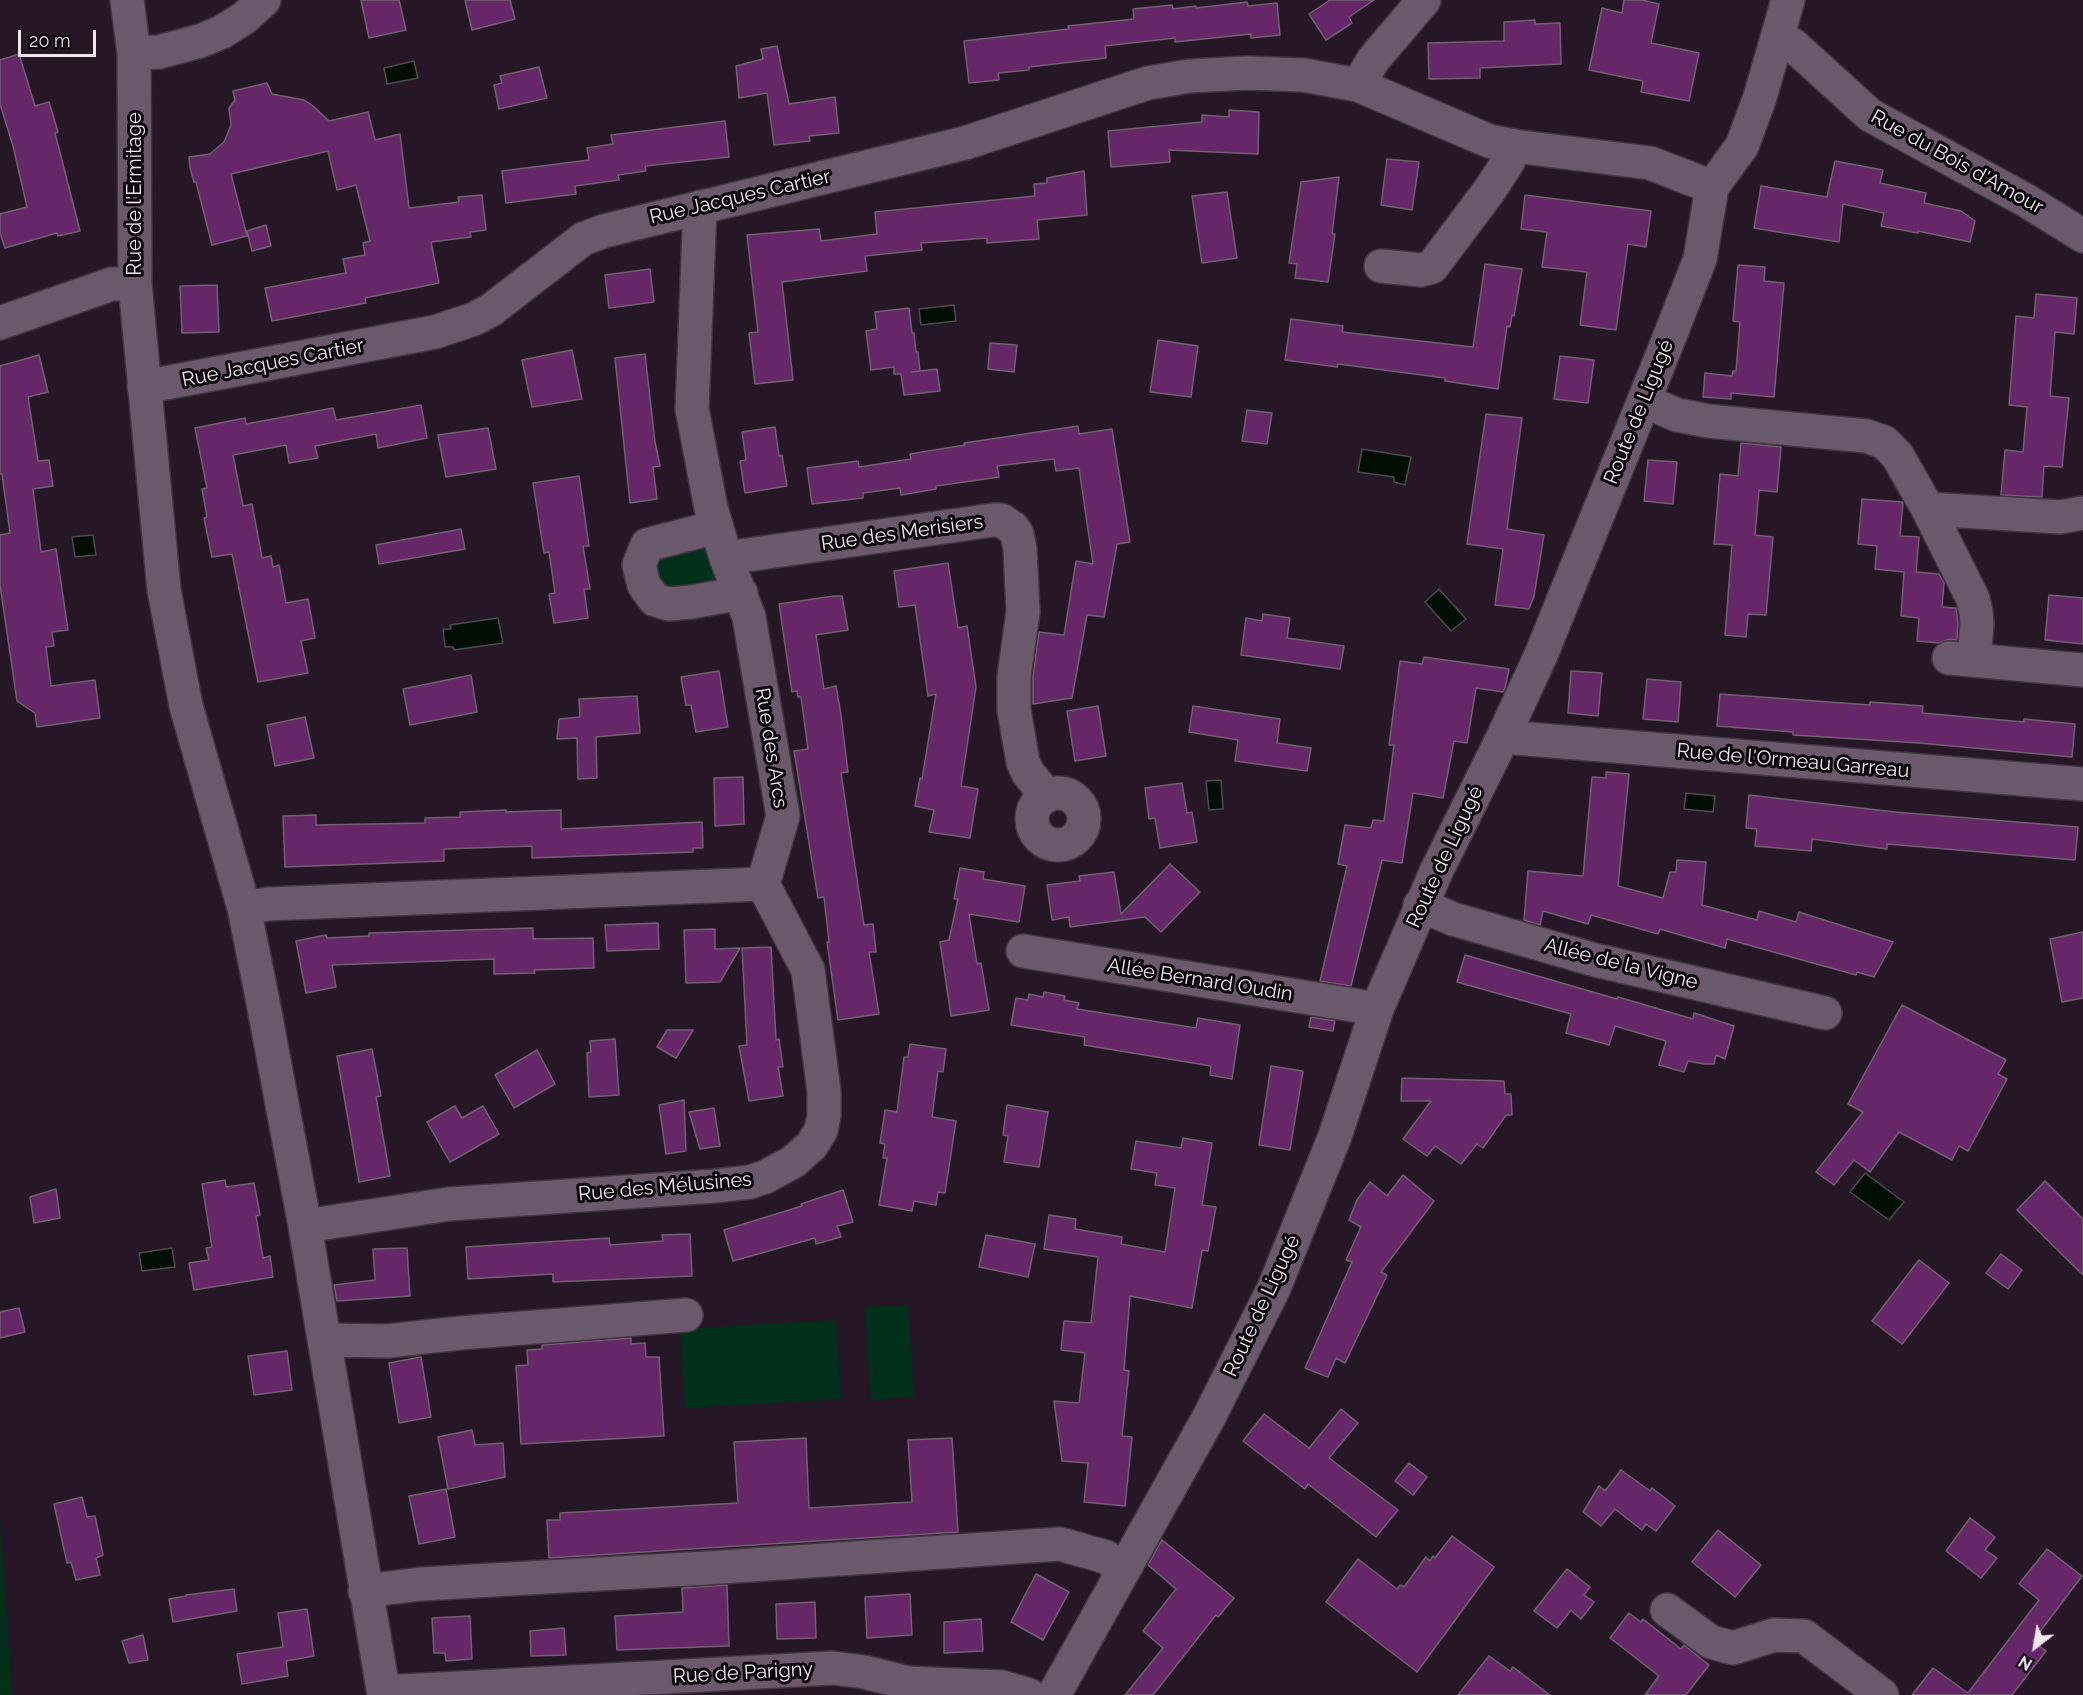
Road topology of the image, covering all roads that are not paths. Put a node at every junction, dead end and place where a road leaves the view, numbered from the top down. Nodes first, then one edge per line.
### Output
1 (127, 0) edge
2 (264, 0) edge
3 (1424, 0) edge
4 (1788, 0) edge
5 (1778, 37) junction
6 (134, 53) junction
7 (1358, 85) junction
8 (1514, 146) junction
9 (1712, 187) junction
10 (700, 207) junction
11 (2083, 236) edge
12 (1381, 266) dead end
13 (135, 284) junction
14 (0, 323) edge
15 (144, 387) junction
16 (1644, 401) junction
17 (1928, 509) junction
18 (2083, 513) edge
19 (716, 527) junction
20 (726, 558) junction
21 (741, 593) junction
22 (2083, 670) edge
23 (1503, 737) junction
24 (2083, 784) edge
25 (1047, 796) dead end
26 (763, 884) junction
27 (1420, 905) junction
28 (244, 908) junction
29 (1023, 951) dead end
30 (1377, 1010) junction
31 (1825, 1013) dead end
32 (305, 1226) junction
33 (686, 1315) dead end
34 (325, 1340) junction
35 (1124, 1570) junction
36 (365, 1591) junction
37 (1667, 1610) dead end
38 (384, 1694) edge
39 (1029, 1695) edge
40 (1054, 1695) edge
41 (1882, 1695) edge

1 - 6 street, Rue de l'Ermitage
2 - 6 street
3 - 7 street
4 - 5 street, Route de Ligugé
5 - 9 street, Route de Ligugé
5 - 11 street, Rue du Bois d'Amour
6 - 13 street, Rue de l'Ermitage
7 - 8 street, Rue Jacques Cartier
7 - 10 street, Rue Jacques Cartier
8 - 9 street, Rue Jacques Cartier
8 - 12 street
9 - 16 street, Route de Ligugé
10 - 15 street, Rue Jacques Cartier
10 - 19 street, Rue des Arcs
13 - 14 street
13 - 15 street, Rue de l'Ermitage
15 - 28 street, Rue de l'Ermitage
16 - 17 street
16 - 23 street, Route de Ligugé
17 - 18 street
17 - 22 street
19 - 20 street, Rue des Arcs
19 - 21 street
20 - 21 street, Rue des Arcs
20 - 25 street, Rue des Merisiers
21 - 26 street, Rue des Arcs
23 - 24 street, Rue de l'Ormeau Garreau
23 - 27 street, Route de Ligugé
26 - 28 street
26 - 32 street, Rue des Mélusines
27 - 30 street, Route de Ligugé
27 - 31 street, Allée de la Vigne
28 - 32 street, Rue de l'Ermitage
29 - 30 street, Allée Bernard Oudin
30 - 35 street, Route de Ligugé
32 - 34 street, Rue de l'Ermitage
33 - 34 street
34 - 36 street, Rue de l'Ermitage
35 - 36 street
35 - 40 street, Route de Ligugé
36 - 38 street, Rue de l'Ermitage
37 - 41 street
38 - 39 street, Rue de Parigny

